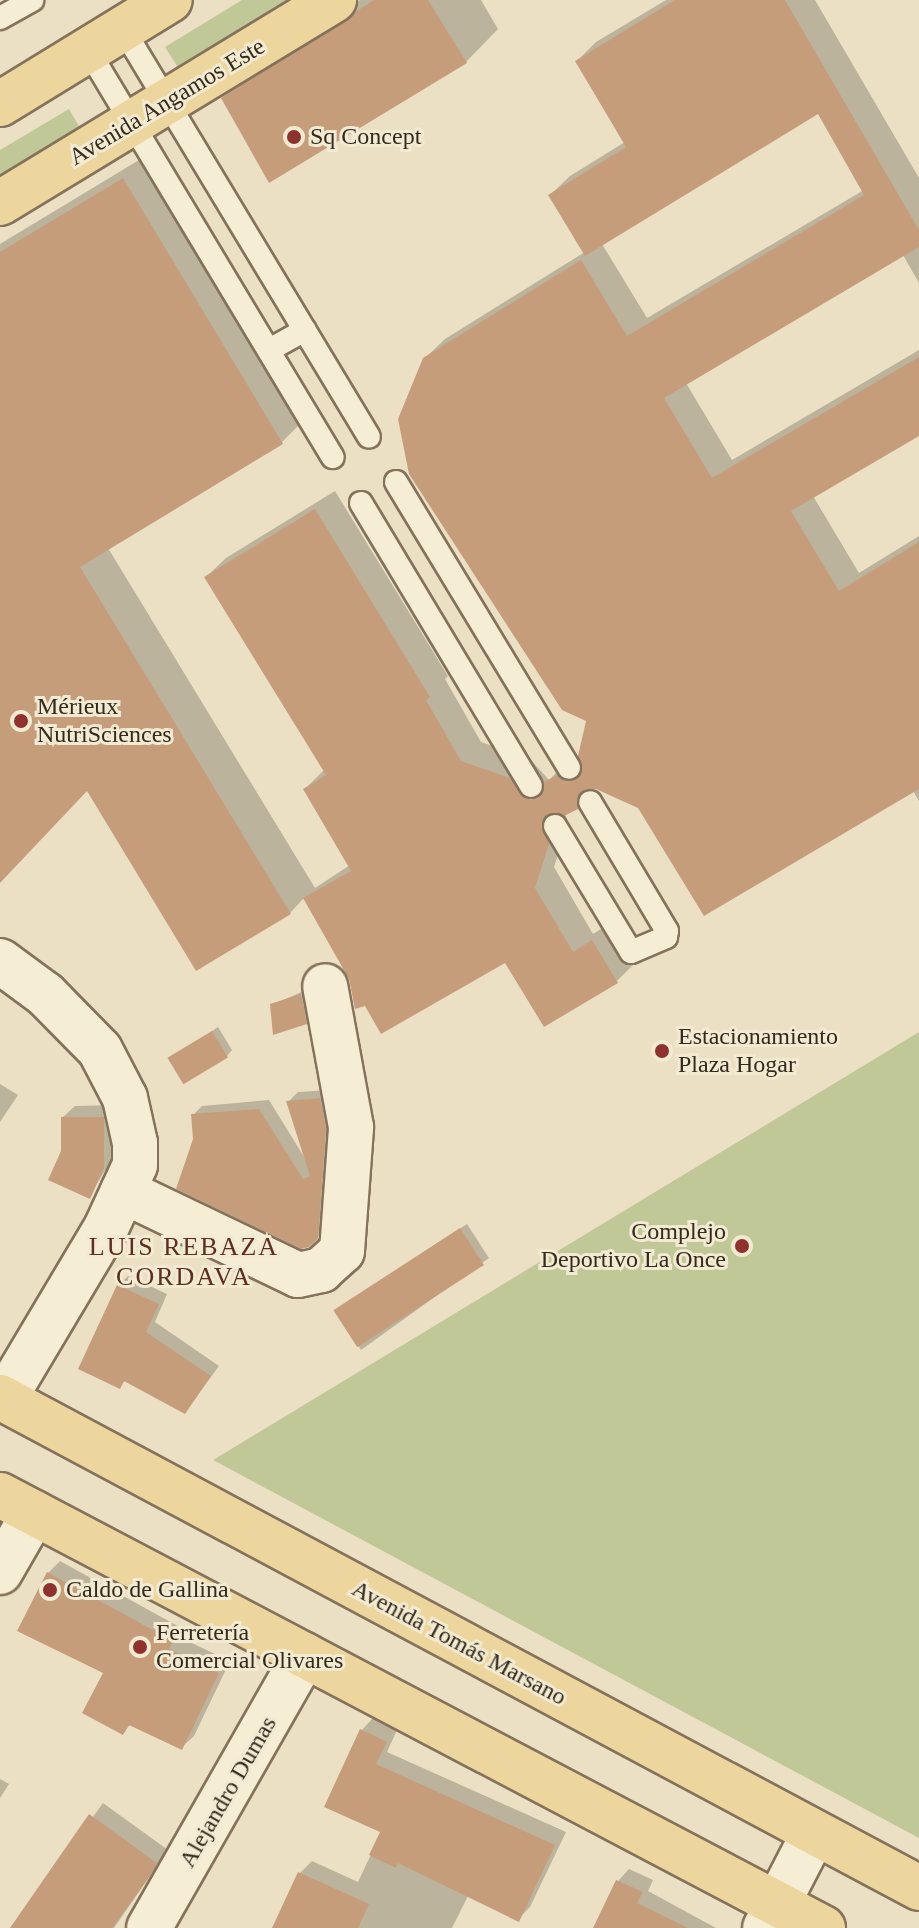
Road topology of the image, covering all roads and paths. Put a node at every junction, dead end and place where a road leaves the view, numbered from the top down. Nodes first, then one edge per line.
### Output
1 (32, 0) edge
2 (170, 0) edge
3 (334, 0) edge
4 (0, 18) edge
5 (106, 40) junction
6 (1, 101) edge
7 (150, 112) junction
8 (0, 203) edge
9 (305, 330) junction
10 (269, 350) junction
11 (369, 436) dead end
12 (333, 457) dead end
13 (396, 482) dead end
14 (361, 503) dead end
15 (569, 768) dead end
16 (531, 786) dead end
17 (590, 802) dead end
18 (555, 826) dead end
19 (0, 961) edge
20 (325, 986) dead end
21 (123, 1191) junction
22 (2, 1398) edge
23 (17, 1504) edge
24 (0, 1572) edge
25 (305, 1655) junction
26 (814, 1833) junction
27 (919, 1888) edge
28 (772, 1916) edge
29 (149, 1928) edge
30 (823, 1928) edge

1 - 4 lane
2 - 5 main road
3 - 7 main road, Avenida Angamos Este
5 - 6 main road
5 - 7 lane
5 - 7 lane
7 - 8 main road, Avenida Angamos Este
7 - 9 lane
7 - 10 lane
9 - 10 lane
9 - 11 lane
10 - 12 lane
13 - 15 lane
14 - 16 lane
17 - 18 lane
19 - 21 street
20 - 21 street
21 - 22 street
22 - 26 main road, Avenida Tomás Marsano
23 - 24 street
23 - 25 main road
25 - 28 main road
25 - 29 street, Alejandro Dumas
26 - 27 main road, Avenida Tomás Marsano
26 - 28 street
28 - 30 main road

